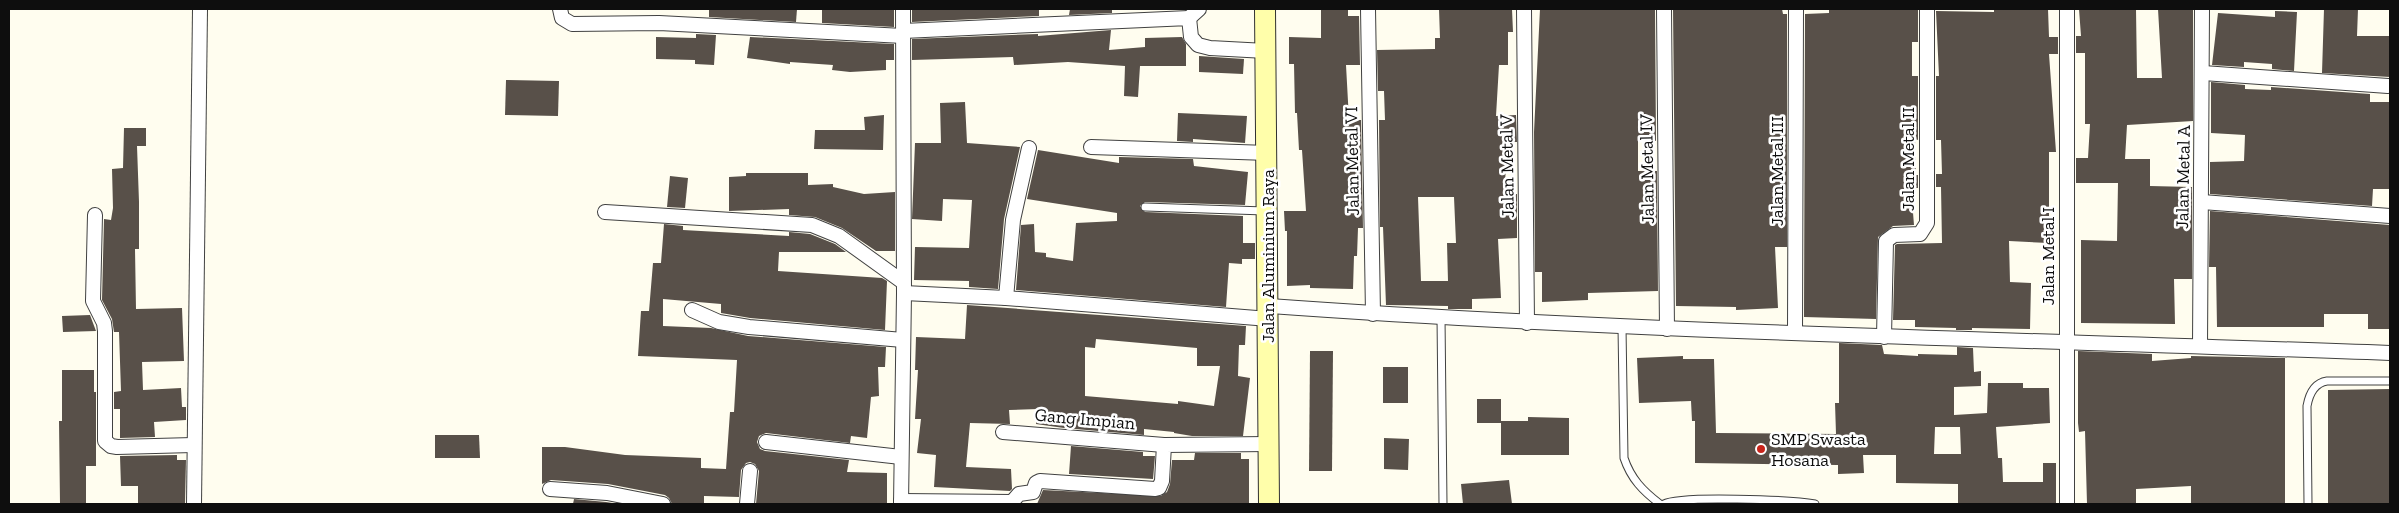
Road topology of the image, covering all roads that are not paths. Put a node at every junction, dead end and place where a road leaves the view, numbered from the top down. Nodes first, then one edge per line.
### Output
1 (200, 9) edge
2 (560, 9) edge
3 (903, 9) edge
4 (1265, 9) edge
5 (1368, 9) edge
6 (1524, 9) edge
7 (1664, 9) edge
8 (1796, 9) edge
9 (1927, 9) edge
10 (2067, 9) edge
11 (2202, 9) edge
12 (1194, 13) edge
13 (903, 33) junction
14 (1266, 51) junction
15 (2203, 73) junction
16 (2388, 86) dead end
17 (1091, 147) dead end
18 (1029, 148) dead end
19 (1268, 153) junction
20 (2202, 202) junction
21 (1145, 206) dead end
22 (1268, 211) junction
23 (605, 212) dead end
24 (95, 215) dead end
25 (2390, 216) edge
26 (904, 287) junction
27 (1006, 298) junction
28 (692, 310) dead end
29 (1269, 312) junction
30 (1373, 314) junction
31 (1441, 317) junction
32 (1527, 323) junction
33 (1622, 327) junction
34 (1667, 329) junction
35 (1795, 333) junction
36 (1884, 337) junction
37 (904, 340) junction
38 (2066, 342) junction
39 (2200, 346) junction
40 (2390, 353) edge
41 (2390, 381) edge
42 (1003, 432) dead end
43 (766, 442) dead end
44 (1269, 444) junction
45 (193, 445) junction
46 (1164, 445) junction
47 (901, 458) junction
48 (750, 471) dead end
49 (550, 489) dead end
50 (901, 503) edge
51 (194, 504) edge
52 (663, 504) edge
53 (747, 504) edge
54 (1269, 504) edge
55 (1443, 504) edge
56 (1660, 504) edge
57 (1664, 504) edge
58 (1815, 504) edge
59 (2067, 504) edge
60 (2308, 504) edge

1 - 45 street
2 - 13 street
3 - 13 street
4 - 14 street, Jalan Aluminium Raya
5 - 30 street, Jalan Metal VI
6 - 32 street, Jalan Metal V
7 - 34 street, Jalan Metal IV
8 - 35 street, Jalan Metal III
9 - 36 street, Jalan Metal II
10 - 38 street, Jalan Metal I
11 - 15 street, Jalan Metal A
12 - 13 street
12 - 14 street
13 - 26 street
14 - 19 street, Jalan Aluminium Raya
15 - 16 street
15 - 20 street, Jalan Metal A
17 - 19 street
18 - 27 street
19 - 22 street, Jalan Aluminium Raya
20 - 25 street
20 - 39 street, Jalan Metal A
21 - 22 lane
22 - 29 street, Jalan Aluminium Raya
23 - 26 street
24 - 45 street
26 - 27 street
26 - 37 street
27 - 29 street
28 - 37 street
29 - 30 street
29 - 44 street, Jalan Aluminium Raya
30 - 31 street
31 - 32 street
31 - 55 lane
32 - 33 street
33 - 34 street
33 - 56 lane
34 - 35 street
35 - 36 street
36 - 38 street
37 - 47 street
38 - 39 street
38 - 59 street, Jalan Metal I
39 - 40 street
41 - 60 lane
42 - 46 street, Gang Impian
43 - 47 street
44 - 46 street, Gang Impian
44 - 54 street, Jalan Aluminium Raya
45 - 51 street
46 - 50 street
47 - 50 street
48 - 53 street
49 - 52 street
57 - 58 lane

